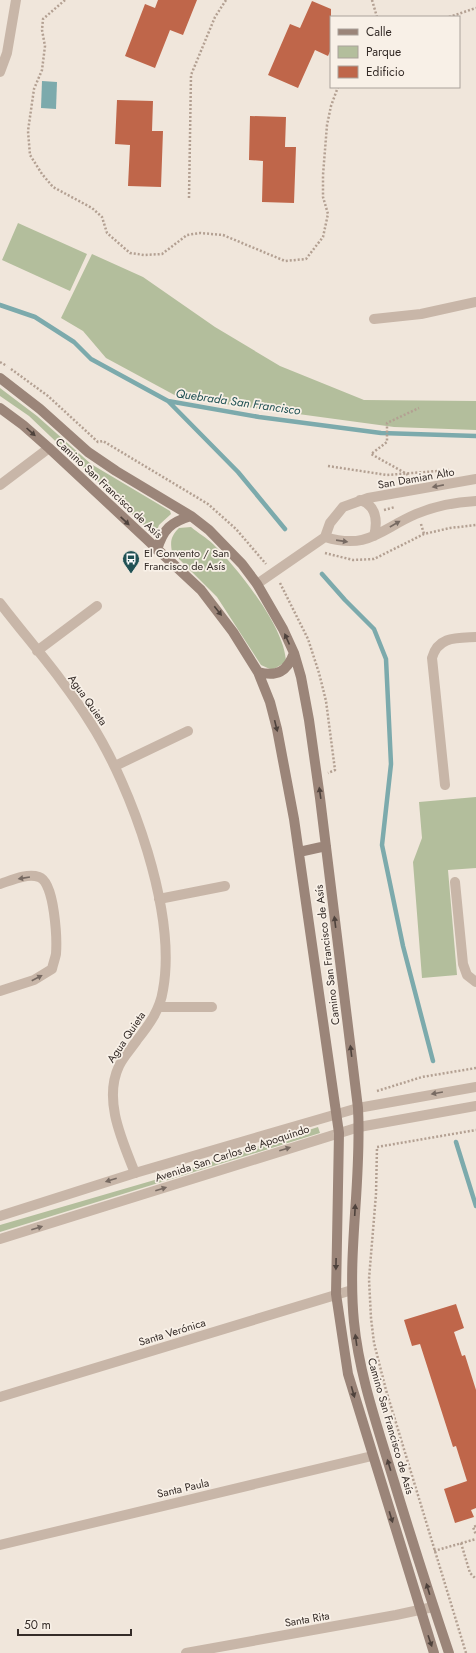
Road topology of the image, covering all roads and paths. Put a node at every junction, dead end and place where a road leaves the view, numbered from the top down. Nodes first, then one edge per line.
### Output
1 (16, 0) edge
2 (65, 0) edge
3 (226, 0) edge
4 (372, 0) edge
5 (476, 8) edge
6 (376, 16) edge
7 (452, 16) edge
8 (0, 72) edge
9 (338, 88) edge
10 (189, 198) dead end
11 (476, 302) edge
12 (374, 319) dead end
13 (0, 378) edge
14 (0, 408) edge
15 (419, 408) dead end
16 (386, 437) dead end
17 (49, 448) junction
18 (328, 466) dead end
19 (455, 470) dead end
20 (476, 480) edge
21 (0, 485) edge
22 (360, 500) junction
23 (476, 501) edge
24 (191, 516) junction
25 (476, 525) edge
26 (374, 536) junction
27 (324, 537) junction
28 (157, 550) junction
29 (321, 553) dead end
30 (286, 578) dead end
31 (280, 583) dead end
32 (257, 584) junction
33 (0, 603) edge
34 (97, 606) dead end
35 (476, 638) edge
36 (37, 651) junction
37 (294, 653) junction
38 (258, 672) junction
39 (188, 731) dead end
40 (114, 766) junction
41 (445, 785) dead end
42 (326, 846) junction
43 (299, 852) junction
44 (455, 882) dead end
45 (0, 884) edge
46 (225, 886) dead end
47 (159, 899) junction
48 (476, 982) edge
49 (0, 990) edge
50 (159, 1007) junction
51 (212, 1008) dead end
52 (476, 1068) edge
53 (476, 1087) edge
54 (373, 1092) dead end
55 (476, 1106) edge
56 (358, 1108) junction
57 (336, 1113) junction
58 (359, 1127) junction
59 (476, 1130) edge
60 (338, 1132) junction
61 (135, 1173) junction
62 (0, 1216) edge
63 (0, 1239) edge
64 (352, 1290) junction
65 (336, 1294) junction
66 (0, 1397) edge
67 (372, 1456) junction
68 (476, 1526) edge
69 (476, 1535) edge
70 (476, 1539) edge
71 (461, 1543) junction
72 (0, 1545) edge
73 (434, 1551) junction
74 (476, 1579) edge
75 (433, 1607) junction
76 (420, 1610) junction
77 (186, 1653) edge
78 (434, 1653) edge
79 (449, 1653) edge
80 (466, 1653) edge

1 - 8 street
2 - 9 path
3 - 10 path
4 - 6 path
5 - 7 path
11 - 12 street
13 - 24 main road, Camino San Francisco de Asís
14 -> 17 main road, Camino San Francisco de Asís
15 - 16 path
17 - 21 street
17 -> 28 main road, Camino San Francisco de Asís
18 - 19 path
20 -> 22 street, San Damian Alto
22 - 26 street, San Damian Alto
22 - 27 street, San Damian Alto
26 -> 23 street
24 - 28 main road
24 - 32 main road, Camino San Francisco de Asís
25 - 29 path
27 -> 26 street
27 - 32 street, San Damian Alto
28 -> 38 main road, Camino San Francisco de Asís
30 - 31 path
37 -> 32 main road, Camino San Francisco de Asís
33 - 36 street, Agua Quieta
34 - 36 street
35 - 41 street
36 - 40 street, Agua Quieta
37 - 38 main road
42 -> 37 main road, Camino San Francisco de Asís
38 -> 43 main road, Camino San Francisco de Asís
39 - 40 street
40 - 47 street, Agua Quieta
42 - 43 main road
56 -> 42 main road, Camino San Francisco de Asís
43 - 57 main road, Camino San Francisco de Asís
44 - 48 street
49 -> 45 street
46 - 47 street
47 - 50 street, Agua Quieta
50 - 51 street, Agua Quieta
50 - 61 street, Agua Quieta
52 - 54 path
53 -> 56 street, Avenida San Carlos de Apoquindo
55 - 58 street, Avenida San Carlos de Apoquindo
56 - 57 street, Avenida San Carlos de Apoquindo
56 - 58 main road, Camino San Francisco de Asís
57 - 60 main road, Camino San Francisco de Asís
57 - 61 street, Avenida San Carlos de Apoquindo
58 - 60 street, Avenida San Carlos de Apoquindo
64 -> 58 main road, Camino San Francisco de Asís
59 - 73 path
63 -> 60 street, Avenida San Carlos de Apoquindo
60 -> 65 main road, Camino San Francisco de Asís
61 -> 62 street, Avenida San Carlos de Apoquindo
64 - 65 street, Santa Verónica
75 -> 64 main road, Camino San Francisco de Asís
65 - 66 street, Santa Verónica
65 -> 67 main road, Camino San Francisco de Asís
67 - 72 street, Santa Paula
67 -> 76 main road, Camino San Francisco de Asís
68 - 69 path
70 - 71 path
71 - 73 path
71 - 74 path
73 - 80 path
75 - 76 street, Santa Rita
75 - 79 main road, Camino San Francisco de Asís
76 - 77 street, Santa Rita
76 -> 78 main road, Camino San Francisco de Asís

